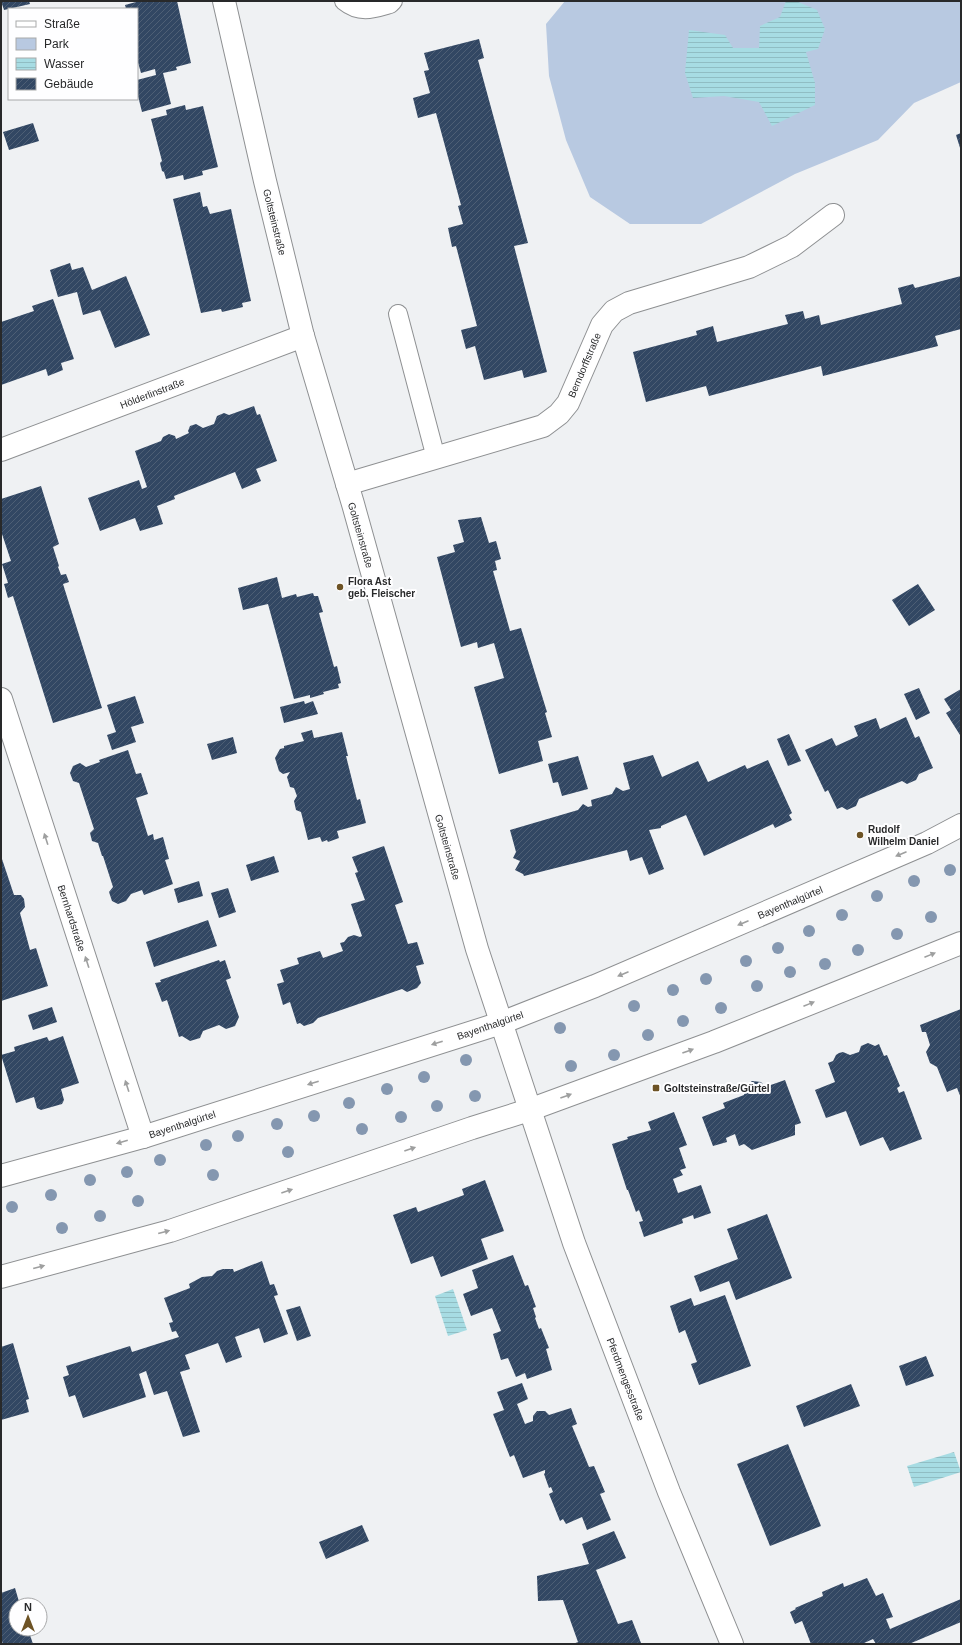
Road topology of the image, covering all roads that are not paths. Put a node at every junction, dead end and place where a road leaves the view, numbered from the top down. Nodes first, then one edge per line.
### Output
1 (224, 1) edge
2 (344, 1) edge
3 (393, 1) edge
4 (833, 215) dead end
5 (398, 314) dead end
6 (303, 336) junction
7 (1, 450) edge
8 (436, 458) junction
9 (347, 484) junction
10 (1, 699) edge
11 (961, 825) edge
12 (961, 943) edge
13 (501, 1023) junction
14 (529, 1110) junction
15 (143, 1136) junction
16 (1, 1176) edge
17 (1, 1277) edge
18 (732, 1644) edge

1 - 6 street, Goltsteinstraße
2 - 3 lane
4 - 8 street, Berndorffstraße
5 - 8 lane
6 - 7 street, Hölderlinstraße
6 - 9 street, Goltsteinstraße
8 - 9 street, Berndorffstraße
9 - 13 street, Goltsteinstraße
15 -> 10 street, Bernhardstraße
11 -> 13 street, Bayenthalgürtel
14 -> 12 street
13 - 14 street, Goltsteinstraße
13 -> 15 street, Bayenthalgürtel
17 -> 14 street
14 - 18 street, Pferdmengesstraße
15 -> 16 street, Bayenthalgürtel

